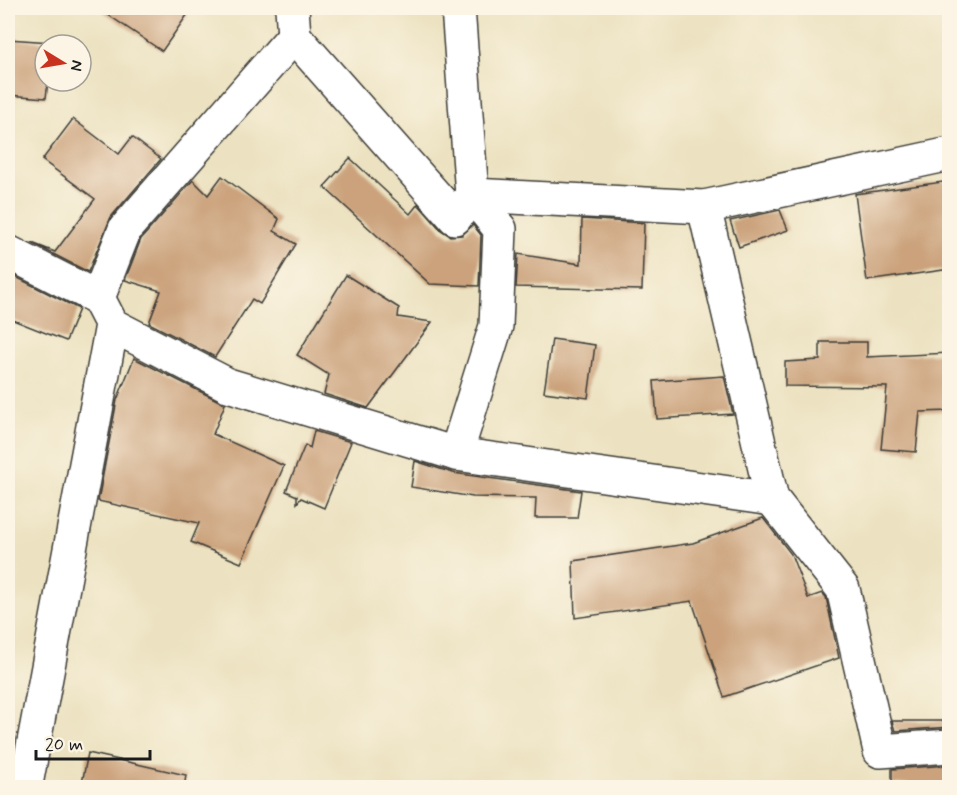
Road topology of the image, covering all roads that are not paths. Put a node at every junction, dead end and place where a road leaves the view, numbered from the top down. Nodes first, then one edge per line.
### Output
1 (458, 8) edge
2 (293, 22) edge
3 (950, 154) edge
4 (472, 195) junction
5 (704, 207) junction
6 (8, 252) edge
7 (105, 312) junction
8 (456, 454) junction
9 (772, 499) junction
10 (950, 746) edge
11 (8, 779) edge

1 - 4 street
2 - 4 street
2 - 7 street
3 - 5 street
4 - 5 street
4 - 8 street
5 - 9 street
6 - 7 street
7 - 8 street
7 - 11 street
8 - 9 street
9 - 10 street

